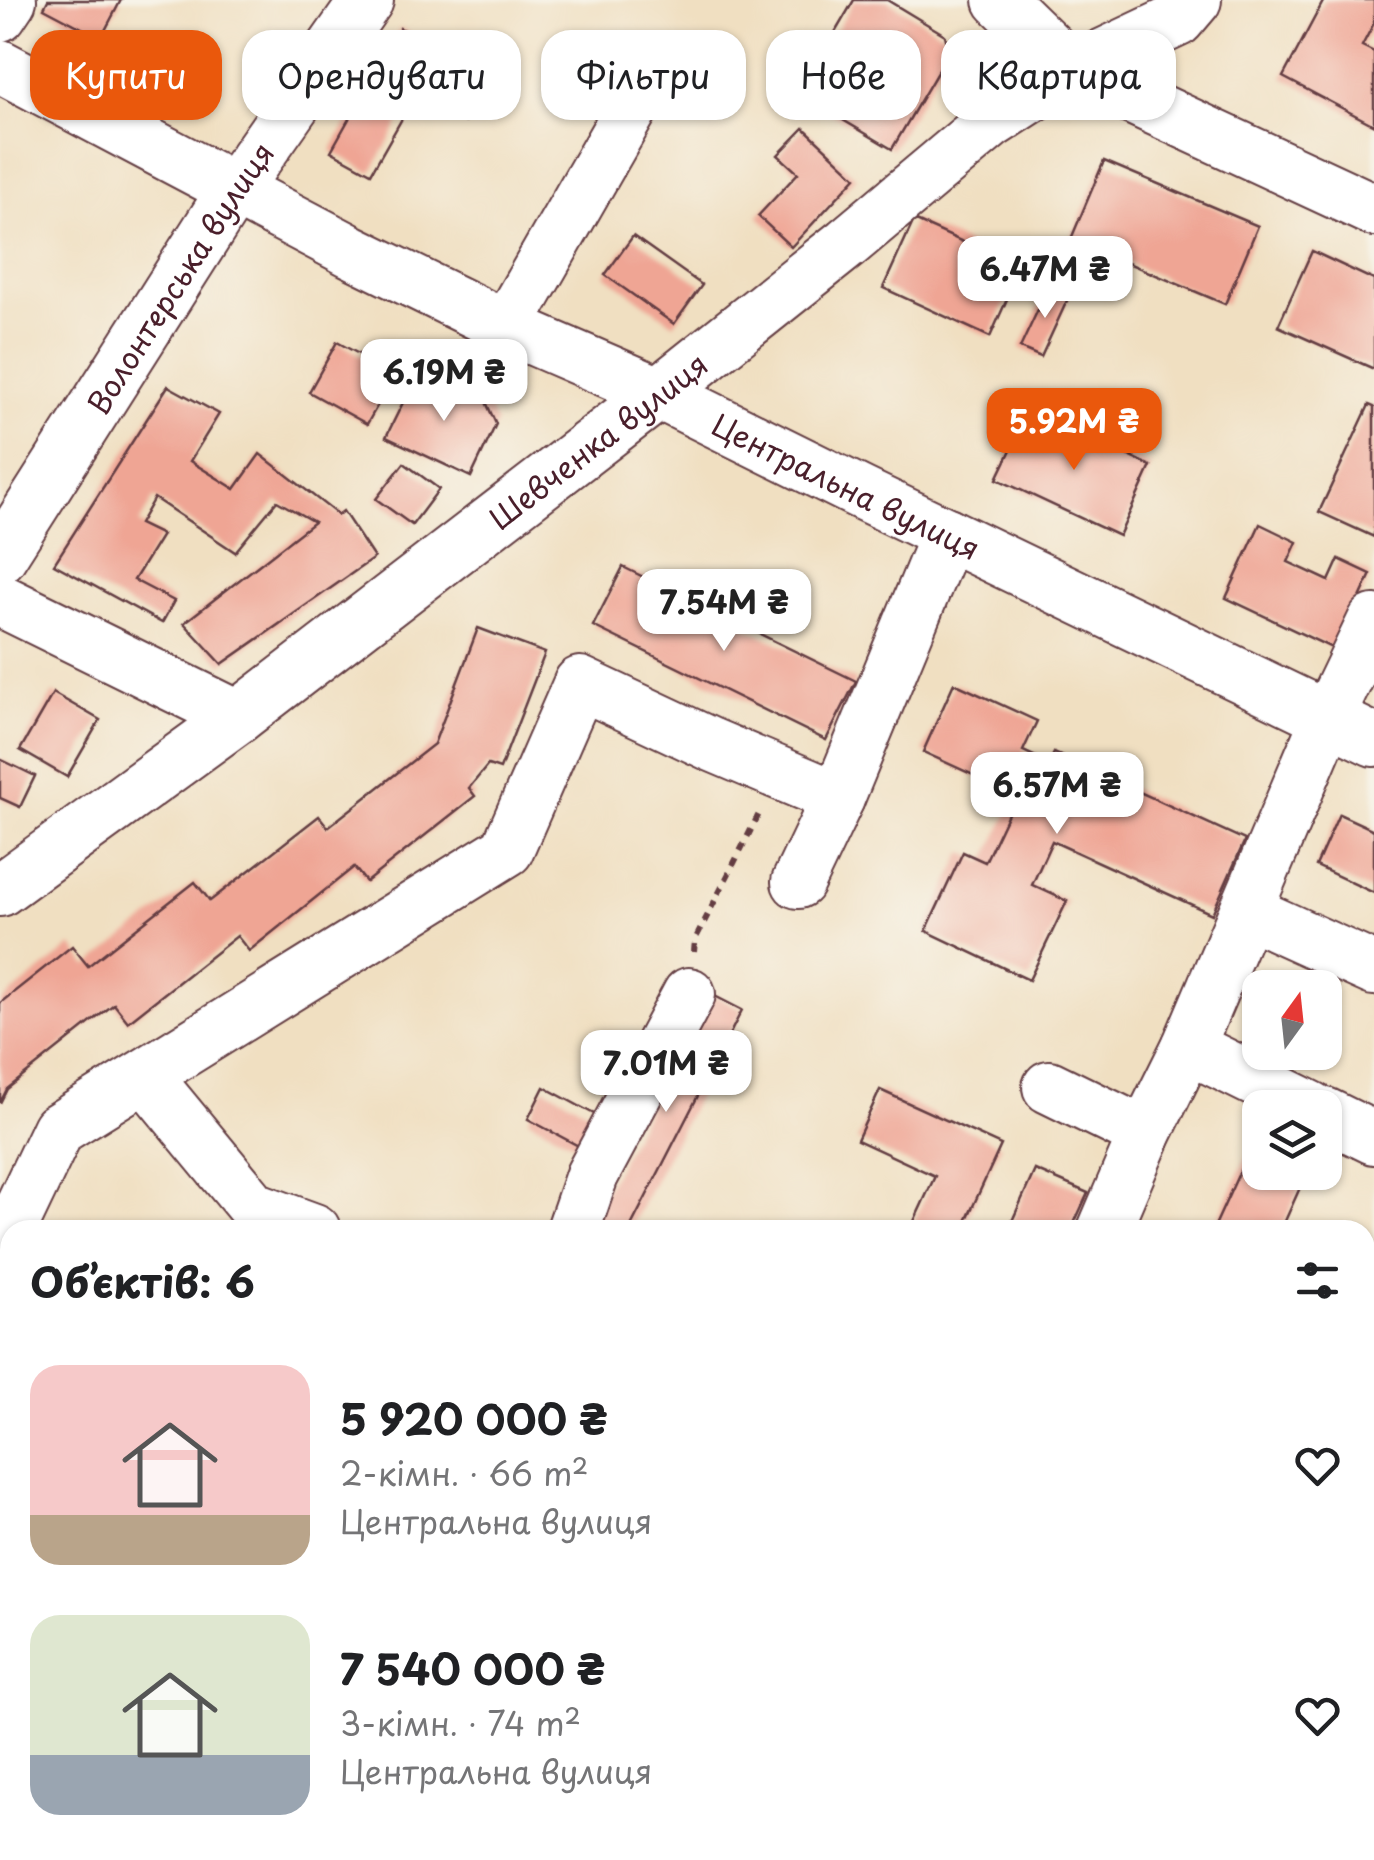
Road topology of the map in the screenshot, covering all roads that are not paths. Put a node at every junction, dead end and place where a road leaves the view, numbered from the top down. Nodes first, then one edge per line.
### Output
1 (10, 0) edge
2 (366, 0) edge
3 (1000, 0) edge
4 (1195, 0) edge
5 (0, 15) edge
6 (1031, 30) edge
7 (1157, 30) edge
8 (0, 66) edge
9 (1176, 118) edge
10 (625, 120) edge
11 (995, 120) edge
12 (234, 188) junction
13 (1374, 210) edge
14 (506, 327) junction
15 (658, 393) junction
16 (946, 534) junction
17 (0, 557) edge
18 (0, 600) edge
19 (1374, 621) edge
20 (1328, 716) junction
21 (238, 717) junction
22 (1374, 740) edge
23 (838, 798) junction
24 (798, 882) dead end
25 (0, 890) edge
26 (1246, 911) junction
27 (1374, 970) edge
28 (689, 994) road end
29 (1188, 1046) junction
30 (145, 1076) junction
31 (1049, 1087) dead end
32 (1276, 1090) edge
33 (1342, 1122) edge
34 (1145, 1134) junction
35 (1374, 1138) edge
36 (15, 1220) edge
37 (287, 1220) edge
38 (576, 1220) edge
39 (1108, 1220) edge

1 - 5 street
2 - 12 street, Волонтерська вулиця
3 - 6 street
4 - 7 street, Шевченка вулиця
8 - 12 street, Центральна вулиця
9 - 13 street
10 - 14 street
11 - 15 street, Шевченка вулиця
12 - 14 street, Центральна вулиця
12 - 17 street, Волонтерська вулиця
14 - 15 street, Центральна вулиця
15 - 16 street, Центральна вулиця
15 - 21 street, Шевченка вулиця
16 - 20 street, Центральна вулиця
16 - 23 street
18 - 21 street
19 - 20 street
20 - 22 street, Центральна вулиця
20 - 26 street
21 - 25 street, Шевченка вулиця
23 - 24 street
23 - 30 street
26 - 27 street
26 - 29 street
28 - 38 street
29 - 32 street
29 - 34 street
30 - 36 street
30 - 37 street
31 - 34 street
33 - 35 street
34 - 39 street

